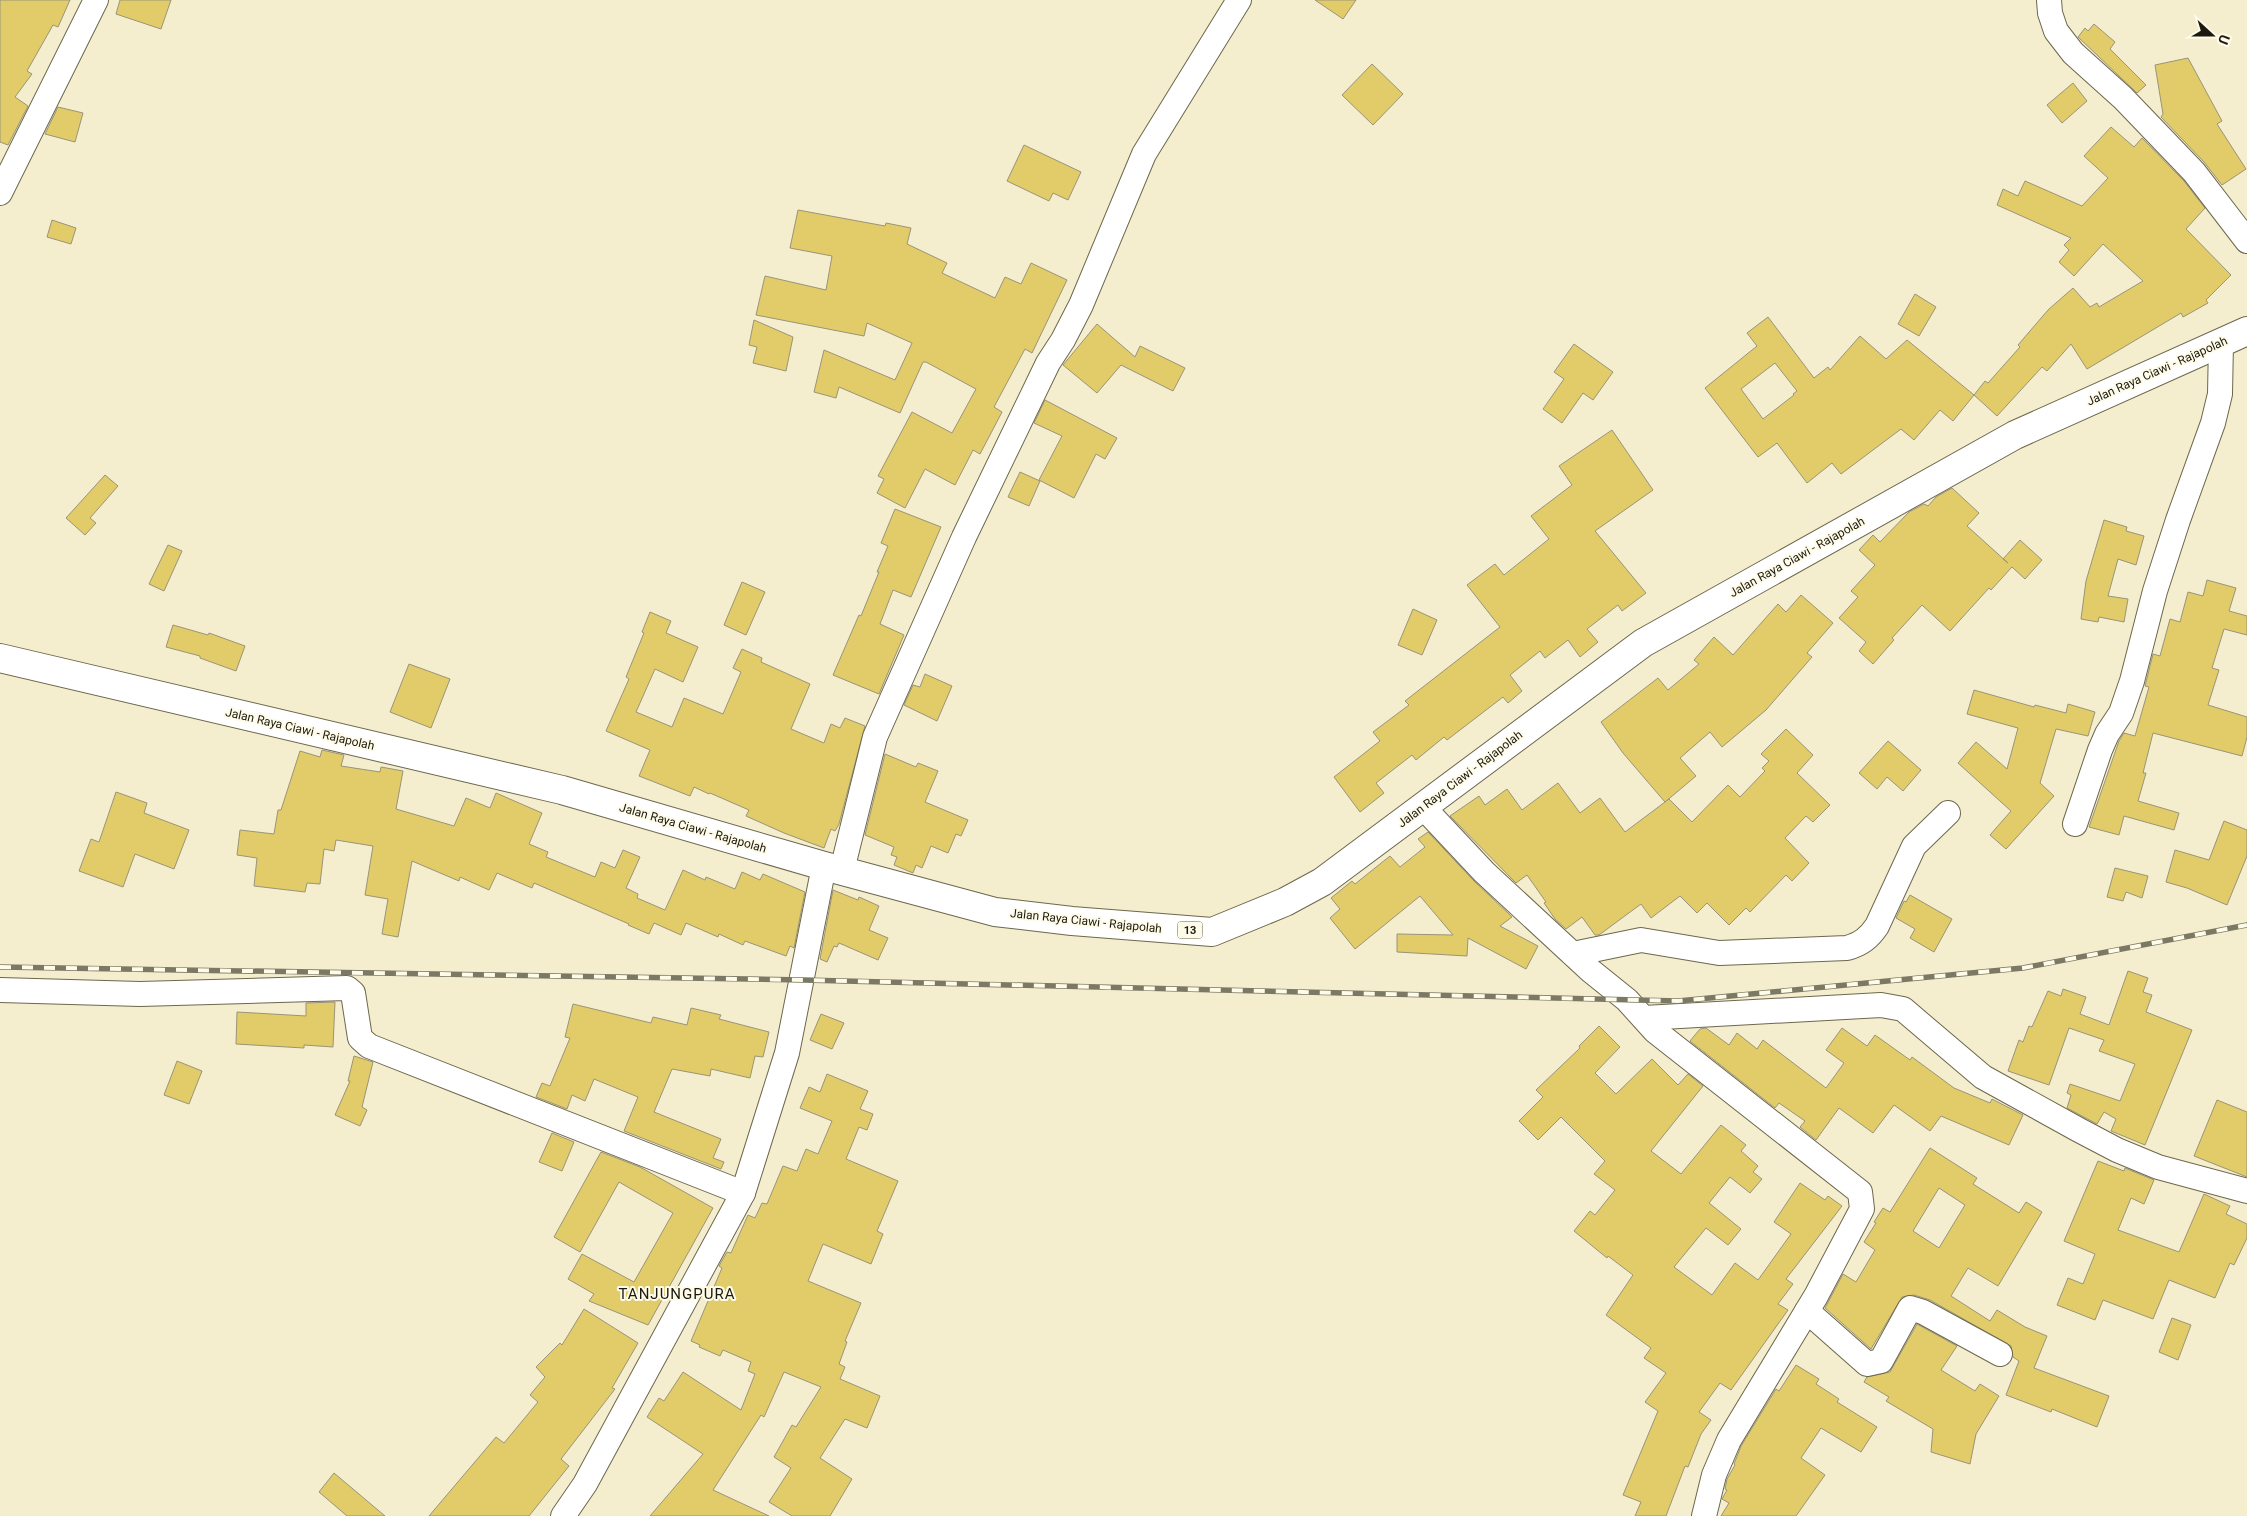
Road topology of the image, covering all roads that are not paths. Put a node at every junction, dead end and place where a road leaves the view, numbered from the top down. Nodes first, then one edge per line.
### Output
1 (96, 0) edge
2 (1239, 0) edge
3 (2049, 0) edge
4 (0, 193) edge
5 (2247, 241) edge
6 (2247, 331) edge
7 (2220, 343) junction
8 (0, 658) edge
9 (1423, 807) junction
10 (1948, 813) dead end
11 (2075, 824) dead end
12 (833, 868) junction
13 (1573, 954) junction
14 (0, 990) edge
15 (1644, 1018) junction
16 (2247, 1191) edge
17 (743, 1193) junction
18 (1807, 1311) junction
19 (2000, 1354) dead end
20 (563, 1516) edge
21 (1704, 1516) edge

1 - 4 street
2 - 12 street
3 - 5 street
6 - 7 highway, Jalan Raya Ciawi - Rajapolah / 13
7 - 9 highway, Jalan Raya Ciawi - Rajapolah / 13
7 - 11 street
8 - 12 highway, Jalan Raya Ciawi - Rajapolah / 13
9 - 12 highway, Jalan Raya Ciawi - Rajapolah / 13
9 - 13 street
10 - 13 street
12 - 17 street
13 - 15 street
14 - 17 street
15 - 16 street
15 - 18 street
17 - 20 street
18 - 19 street
18 - 21 street

